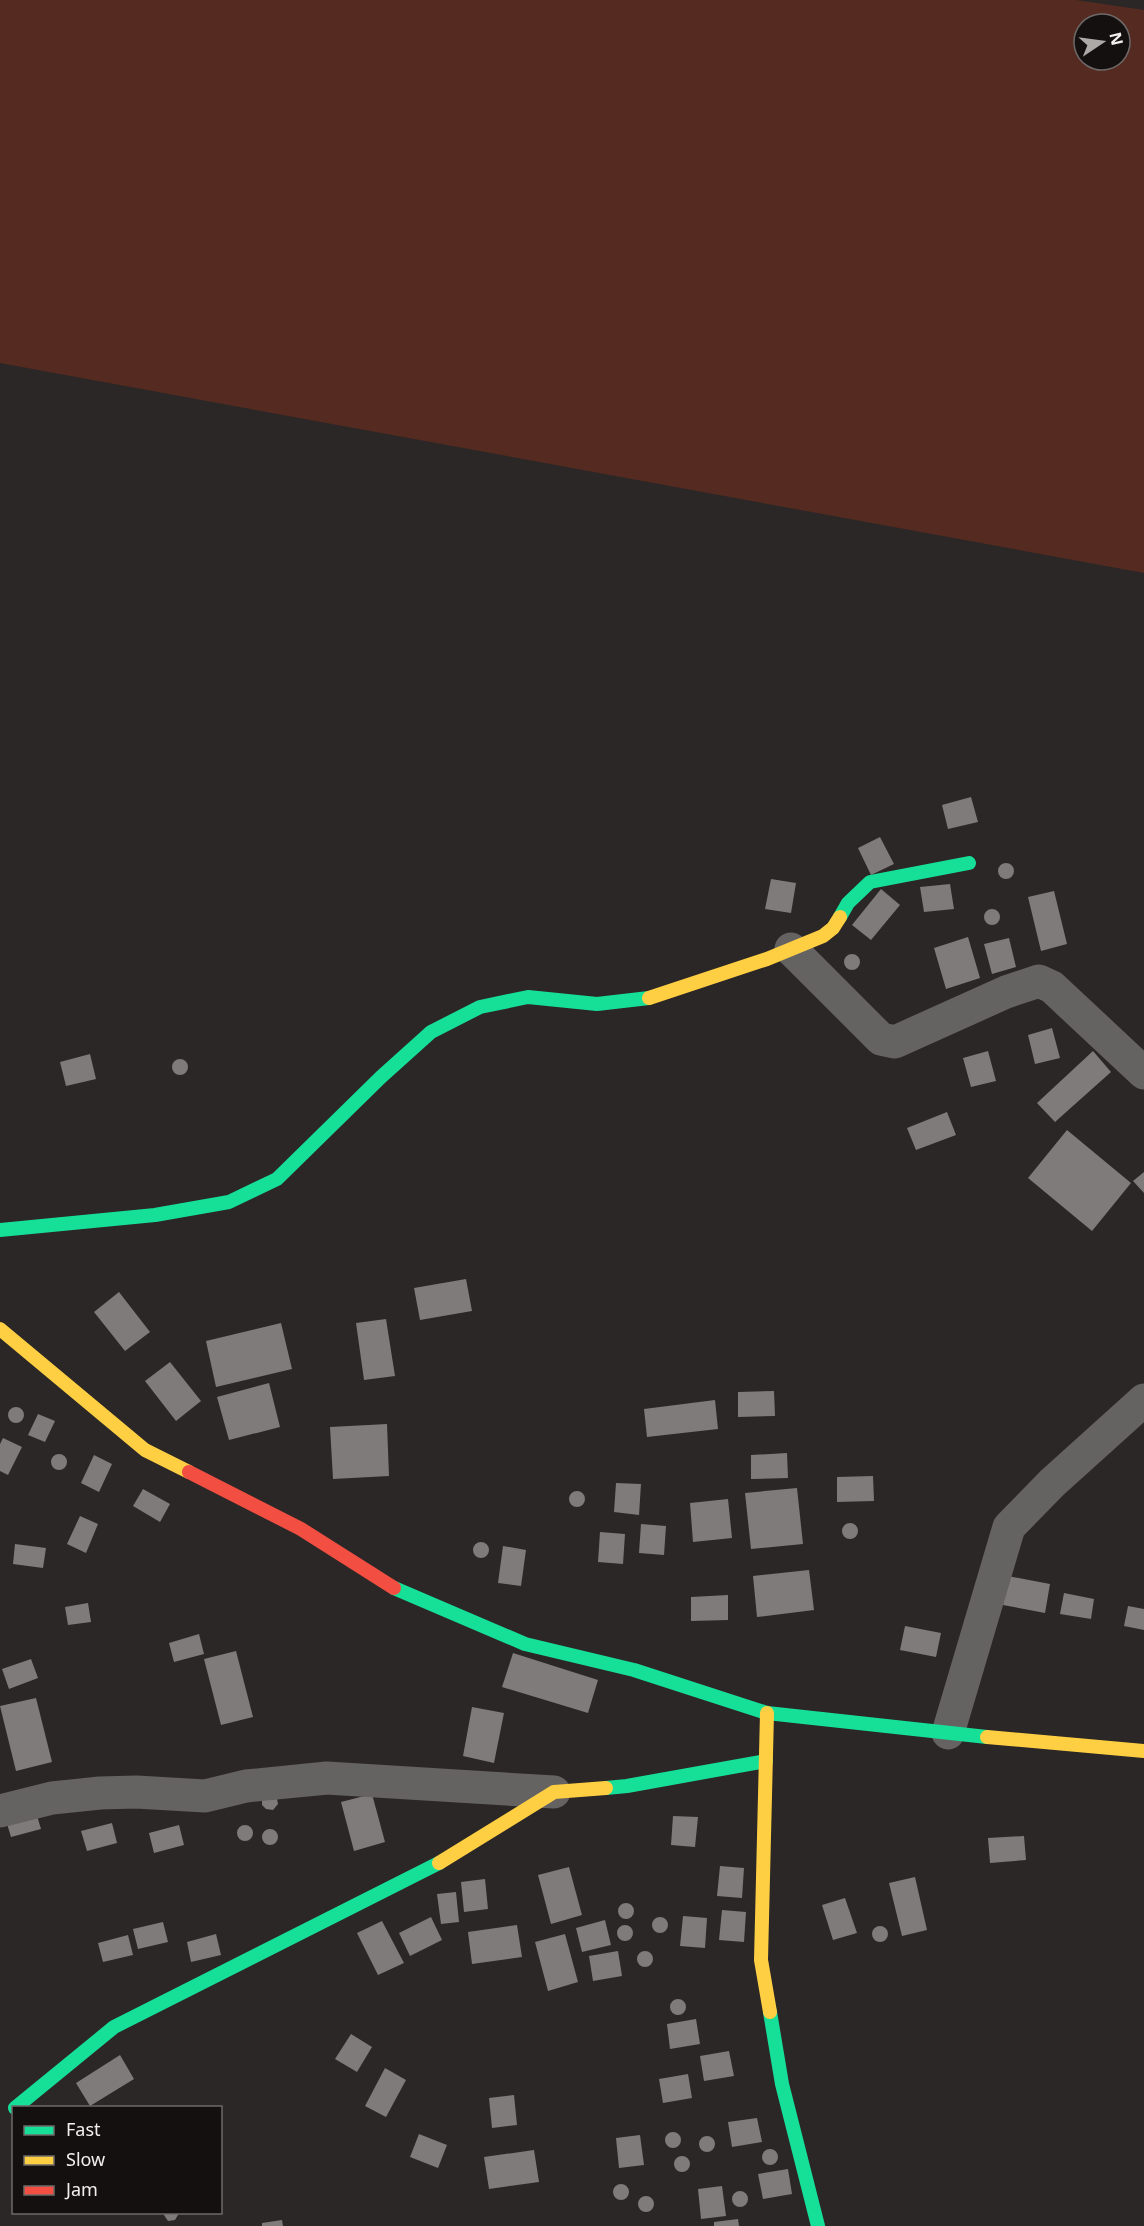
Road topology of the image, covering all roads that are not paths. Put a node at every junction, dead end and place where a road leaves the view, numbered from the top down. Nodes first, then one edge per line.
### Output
1 (969, 863) dead end
2 (791, 949) junction
3 (1144, 1073) edge
4 (0, 1230) edge
5 (0, 1329) edge
6 (1144, 1400) edge
7 (767, 1713) junction
8 (948, 1733) junction
9 (1144, 1751) edge
10 (766, 1761) junction
11 (554, 1792) junction
12 (0, 1811) edge
13 (16, 2106) edge
14 (12, 2110) edge
15 (0, 2120) edge
16 (818, 2226) edge

1 - 2 street
2 - 3 street
2 - 4 street
5 - 7 street
6 - 8 street
7 - 8 street
7 - 10 street
8 - 9 street
10 - 11 street
10 - 16 street
11 - 12 street
11 - 13 street
14 - 15 street

